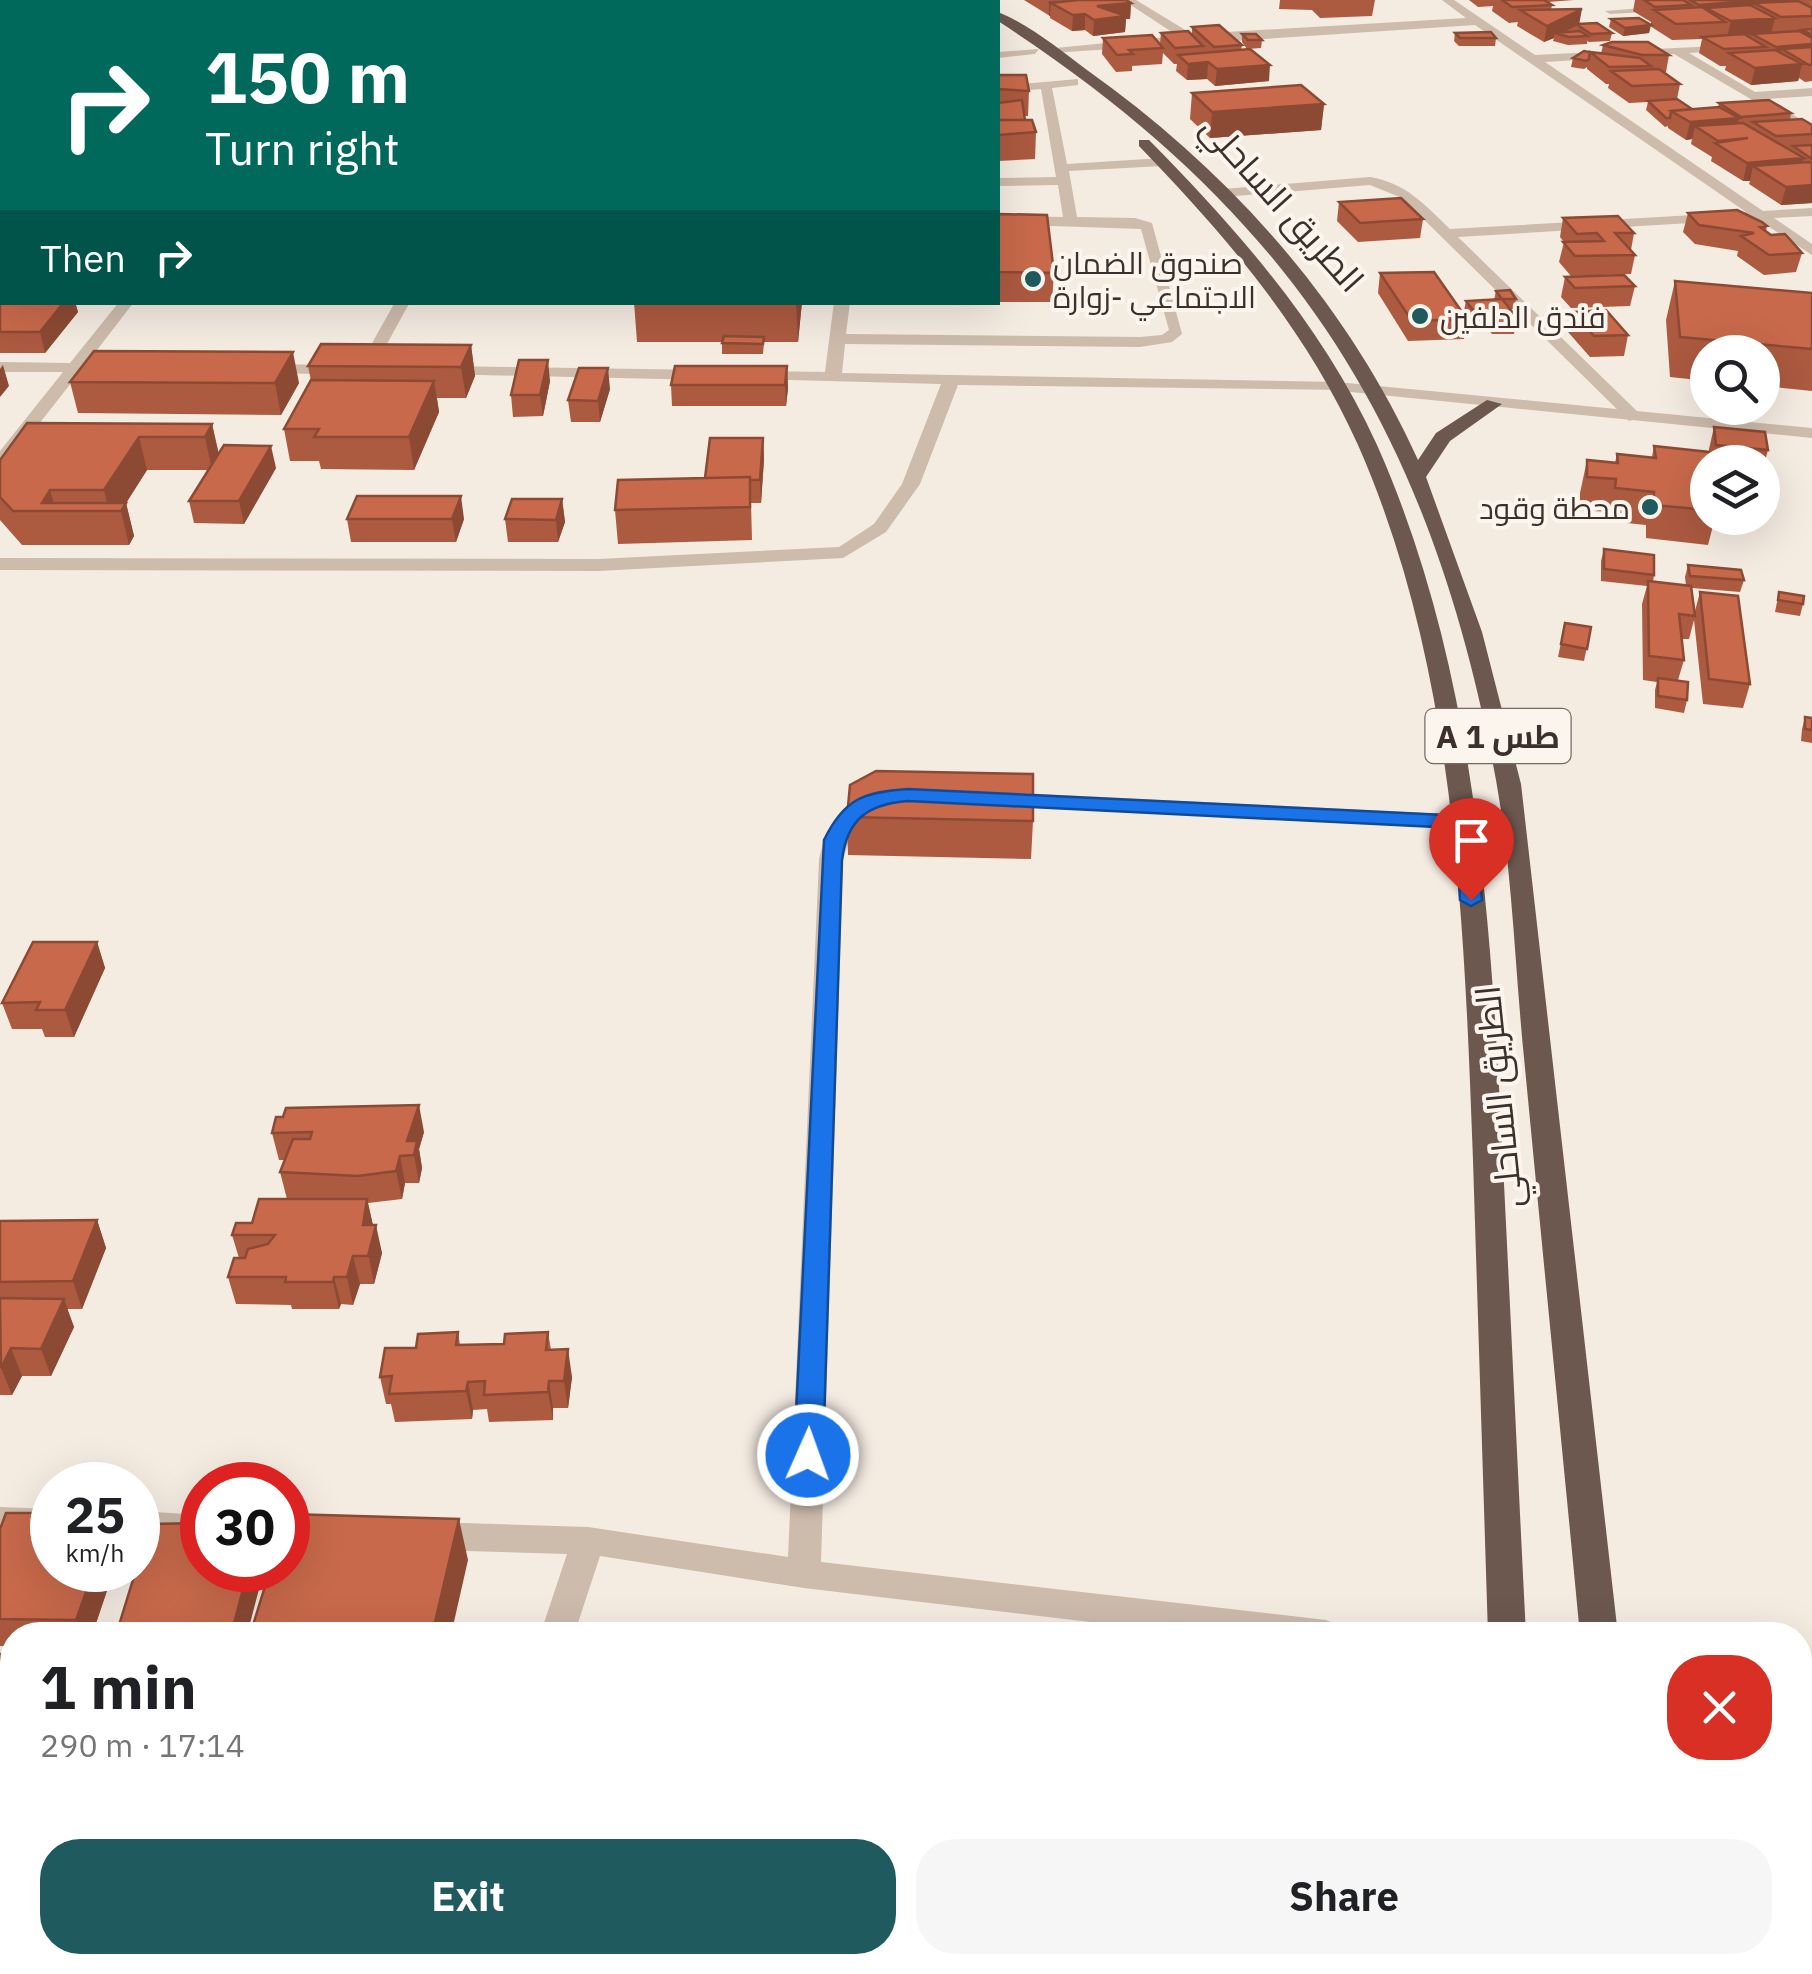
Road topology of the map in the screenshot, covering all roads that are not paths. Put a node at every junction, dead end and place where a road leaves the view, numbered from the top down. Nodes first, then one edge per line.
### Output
1 (1128, 0) edge
2 (1447, 0) edge
3 (1689, 7) edge
4 (1000, 17) edge
5 (1479, 21) junction
6 (1630, 23) edge
7 (1000, 29) edge
8 (1190, 38) junction
9 (1754, 46) edge
10 (1677, 50) junction
11 (1045, 51) junction
12 (1000, 55) edge
13 (1534, 59) junction
14 (1074, 82) junction
15 (1046, 85) junction
16 (1000, 89) edge
17 (1812, 92) edge
18 (1754, 96) junction
19 (1812, 131) edge
20 (1163, 162) junction
21 (1060, 174) junction
22 (1000, 182) edge
23 (1223, 194) junction
24 (1812, 212) edge
25 (1760, 215) junction
26 (1000, 220) edge
27 (1070, 221) junction
28 (1446, 233) junction
29 (1812, 251) edge
30 (125, 305) edge
31 (401, 305) edge
32 (842, 305) edge
33 (838, 339) junction
34 (0, 368) edge
35 (76, 368) junction
36 (134, 368) edge
37 (249, 369) edge
38 (364, 370) junction
39 (384, 370) edge
40 (423, 371) edge
41 (716, 375) edge
42 (736, 376) edge
43 (834, 377) junction
44 (952, 378) junction
45 (1337, 387) junction
46 (1375, 392) junction
47 (1493, 404) junction
48 (1635, 417) junction
49 (1812, 433) edge
50 (0, 462) edge
51 (1415, 478) junction
52 (0, 564) edge
53 (908, 795) edge
54 (968, 798) edge
55 (1466, 822) junction
56 (0, 1520) edge
57 (30, 1521) edge
58 (400, 1534) edge
59 (588, 1541) junction
60 (804, 1574) junction
61 (561, 1622) edge
62 (1215, 1622) edge
63 (1505, 1622) edge
64 (1598, 1622) edge

1 - 8 street
2 - 5 street
3 - 6 street
4 - 11 highway, الطريق الساحلي / A 1 طس
5 - 8 street
5 - 13 street
7 - 11 highway, الطريق الساحلي / A 1 طس
8 - 11 street
9 - 10 street
10 - 13 street
10 - 18 street
11 - 12 street
11 - 14 highway, الطريق الساحلي / A 1 طس
11 - 23 highway, الطريق الساحلي / A 1 طس
13 - 25 street
14 - 15 street
14 - 20 highway, الطريق الساحلي / A 1 طس
15 - 16 street
15 - 21 street
17 - 18 street
18 - 19 street
20 - 21 street
20 - 45 highway, الطريق الساحلي / A 1 طس
21 - 22 street
21 - 27 street
23 - 28 street
23 - 46 highway, الطريق الساحلي / A 1 طس
24 - 25 street
25 - 28 street
25 - 29 street
26 - 27 street
27 - 33 street
28 - 48 street
30 - 35 street
31 - 38 street
32 - 33 street
33 - 43 street
34 - 35 street
35 - 36 street
35 - 50 street
37 - 38 street
38 - 39 street
40 - 41 street
42 - 43 street
43 - 44 street
44 - 45 street
44 - 52 street
45 - 46 street
45 - 55 highway, الطريق الساحلي / A 1 طس
46 - 47 street
46 - 51 highway, الطريق الساحلي / A 1 طس
47 - 48 street
47 - 51 highway
48 - 49 street
51 - 64 highway, الطريق الساحلي / A 1 طس
53 - 60 street
54 - 55 street
55 - 63 highway, الطريق الساحلي / A 1 طس
56 - 57 street
58 - 59 street
59 - 60 street
59 - 61 street
60 - 62 street

